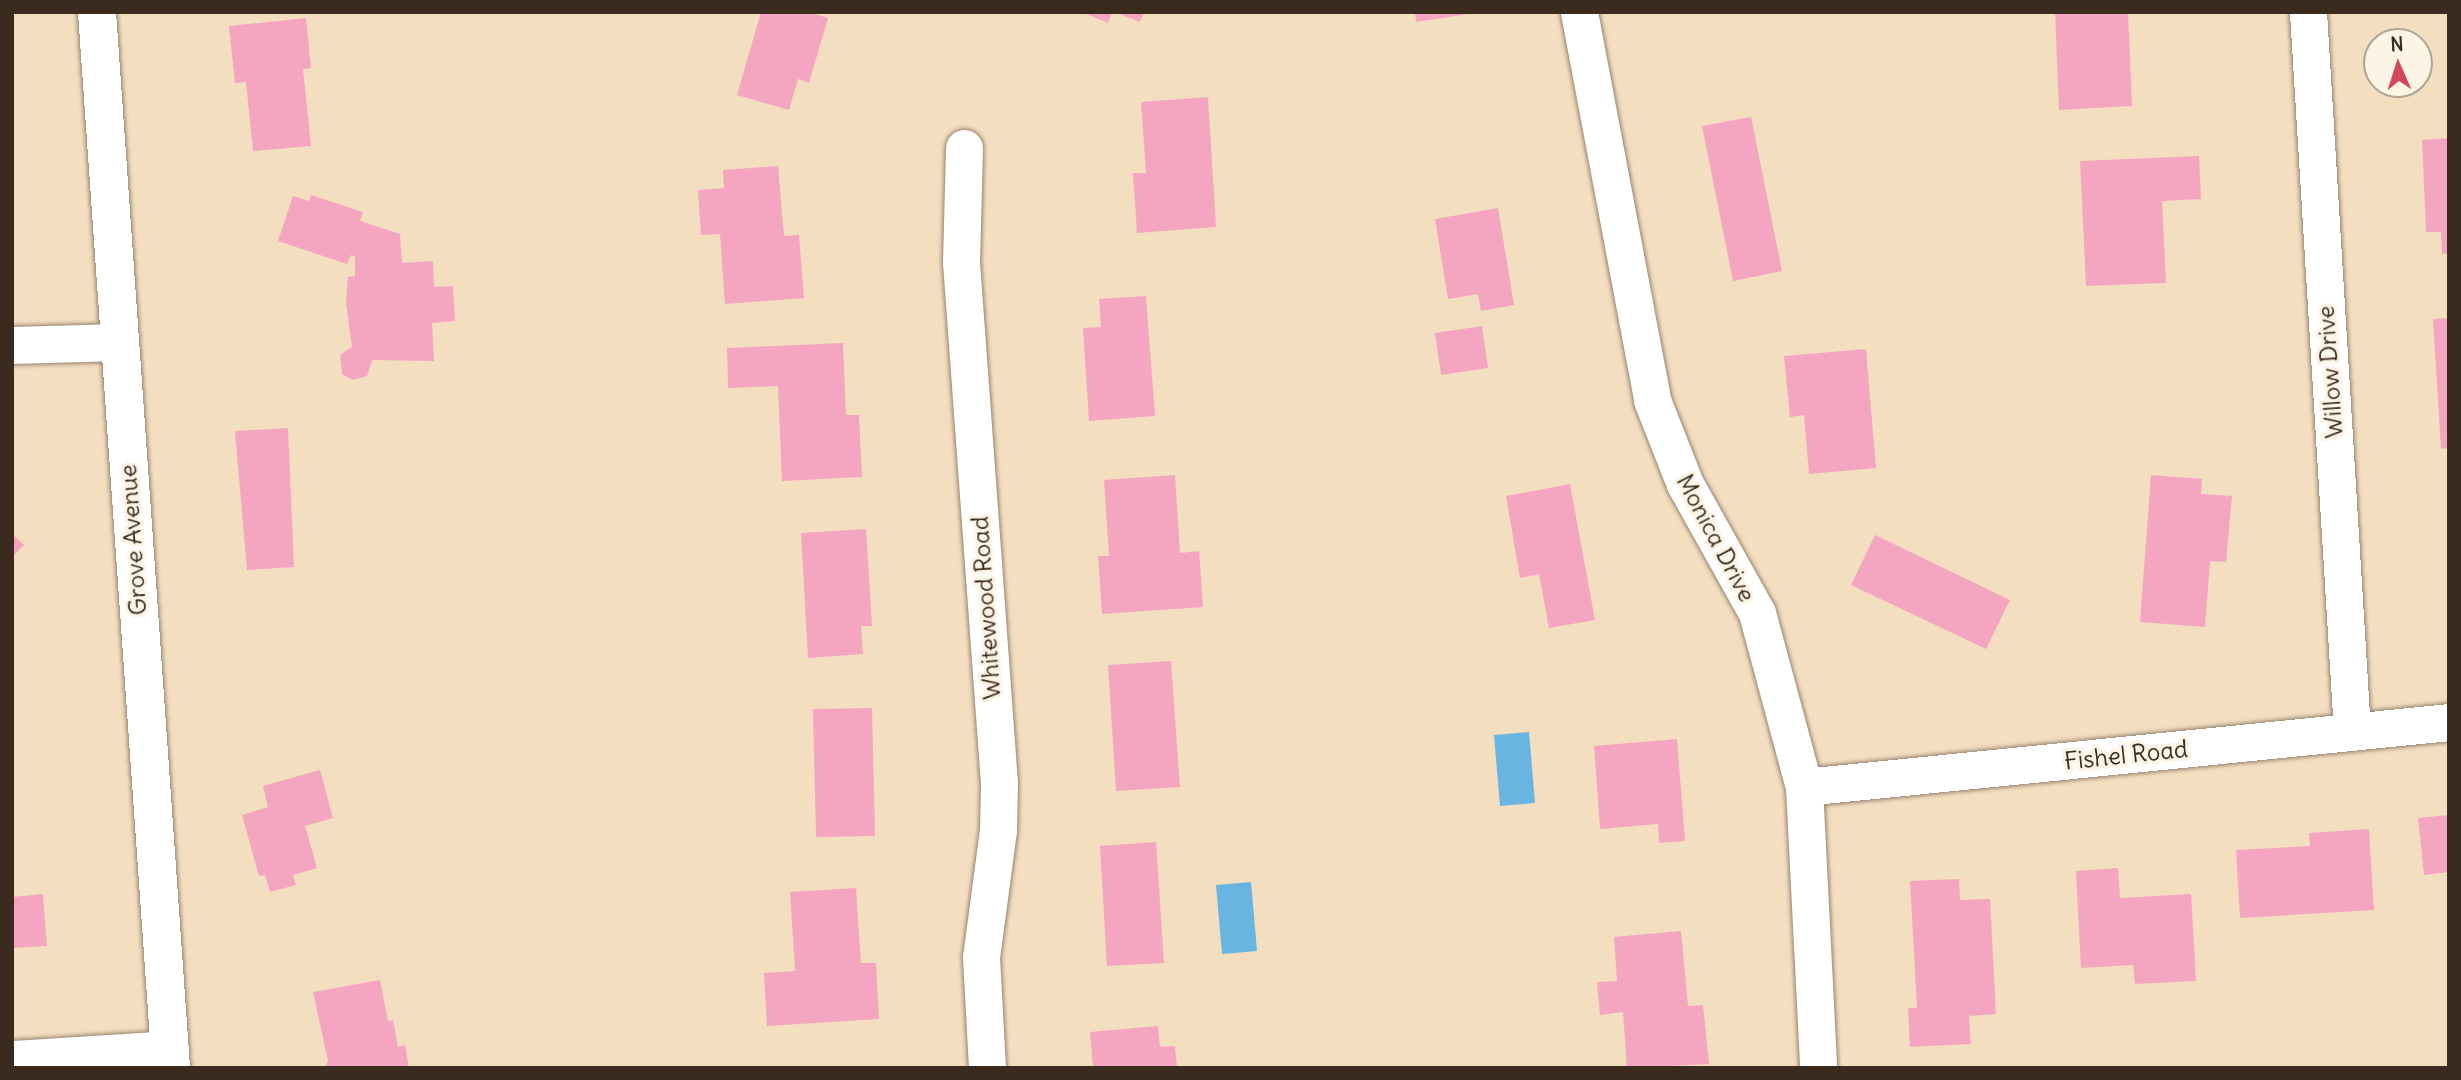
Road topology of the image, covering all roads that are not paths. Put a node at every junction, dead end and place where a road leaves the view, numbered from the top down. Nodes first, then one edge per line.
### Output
1 (97, 12) edge
2 (1579, 12) edge
3 (2308, 12) edge
4 (964, 148) dead end
5 (118, 342) junction
6 (12, 345) edge
7 (2449, 722) edge
8 (2352, 732) junction
9 (1804, 787) junction
10 (170, 1058) edge
11 (12, 1059) edge
12 (988, 1068) edge
13 (1818, 1068) edge

1 - 5 street, Grove Avenue
2 - 9 street, Monica Drive
3 - 8 street, Willow Drive
4 - 12 street, Whitewood Road
5 - 6 street
5 - 10 street, Grove Avenue
7 - 8 street, Fishel Road
8 - 9 street, Fishel Road
9 - 13 street, Monica Drive
10 - 11 street

